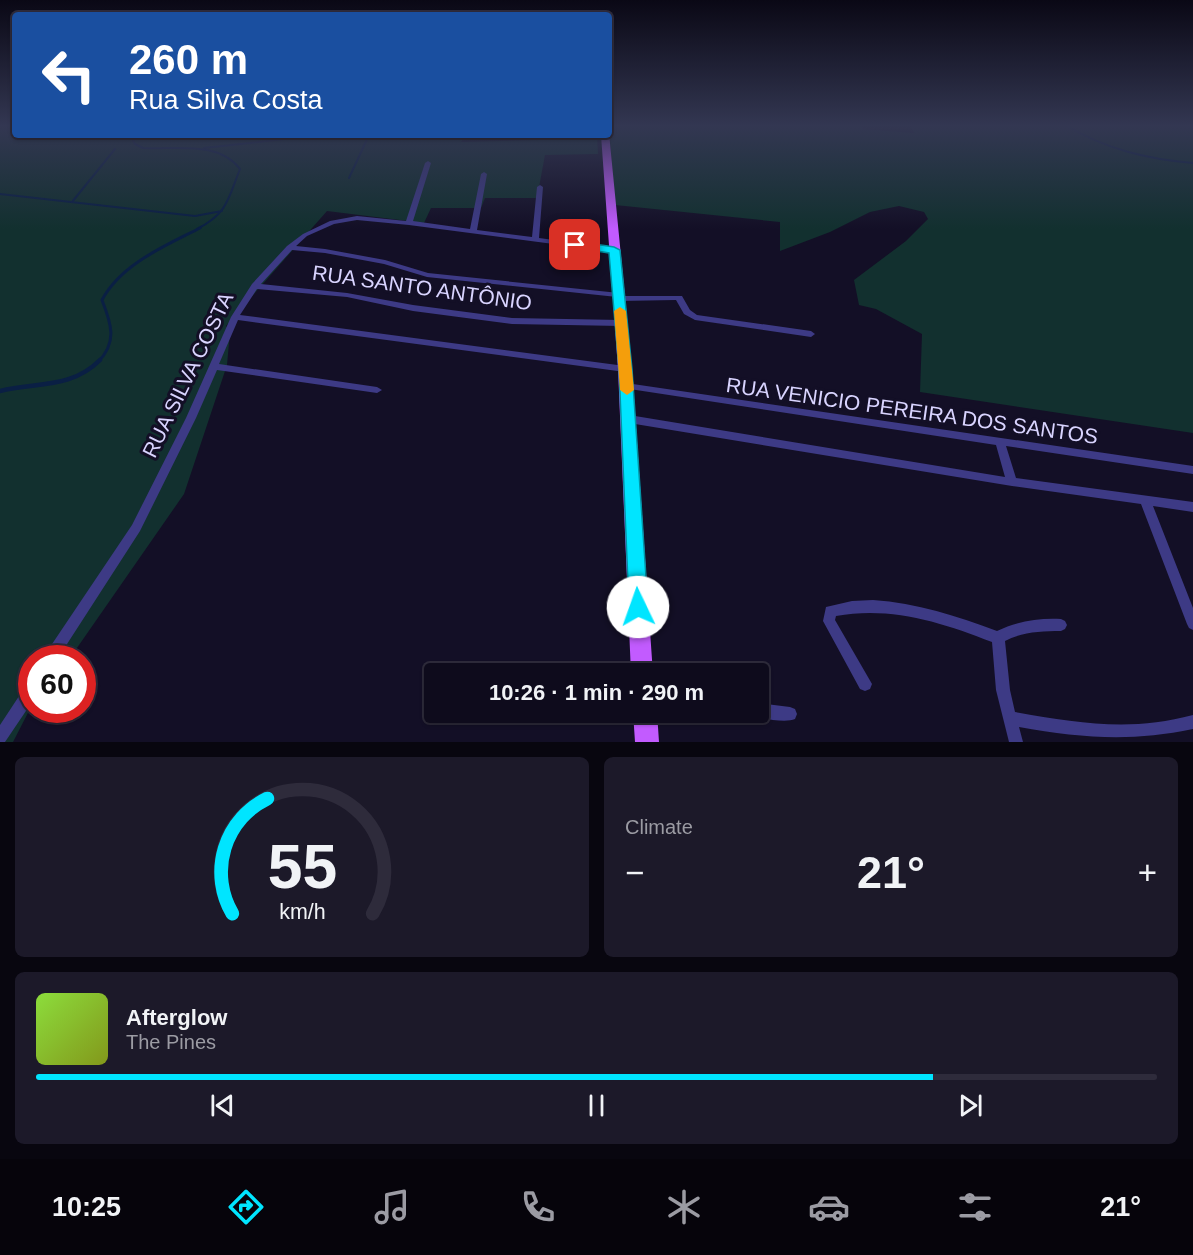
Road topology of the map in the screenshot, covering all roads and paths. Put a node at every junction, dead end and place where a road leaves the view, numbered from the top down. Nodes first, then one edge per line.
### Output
1 (608, 160) edge
2 (428, 163) dead end
3 (484, 174) dead end
4 (540, 187) dead end
5 (409, 223) junction
6 (473, 231) junction
7 (535, 239) junction
8 (290, 248) junction
9 (614, 250) junction
10 (255, 286) junction
11 (619, 297) junction
12 (235, 317) junction
13 (621, 323) junction
14 (811, 334) dead end
15 (213, 366) junction
16 (626, 369) junction
17 (626, 386) junction
18 (377, 390) dead end
19 (628, 419) junction
20 (1000, 442) junction
21 (1193, 470) edge
22 (1012, 482) junction
23 (1146, 502) junction
24 (1193, 507) edge
25 (1193, 624) edge
26 (1061, 625) dead end
27 (998, 638) junction
28 (59, 645) edge
29 (641, 663) edge
30 (866, 684) dead end
31 (18, 710) edge
32 (769, 711) edge
33 (790, 714) dead end
34 (1010, 718) junction
35 (1193, 722) edge
36 (646, 723) edge
37 (0, 737) edge
38 (648, 742) edge
39 (1016, 742) edge

1 - 9 main road
2 - 5 street
3 - 6 street
4 - 7 street
5 - 6 street, RUA SILVA COSTA
5 - 8 street, RUA SILVA COSTA
6 - 7 street, RUA SILVA COSTA
7 - 9 street, RUA SILVA COSTA
8 - 10 street, RUA SILVA COSTA
8 - 11 street
9 - 11 main road
10 - 12 street, RUA SILVA COSTA
10 - 13 street, RUA SANTO ANTÔNIO
11 - 13 main road
11 - 14 street
12 - 15 street, RUA SILVA COSTA
12 - 16 street
13 - 16 main road
15 - 18 street
15 - 28 street, RUA SILVA COSTA
16 - 17 main road
17 - 19 main road
17 - 20 street, RUA VENICIO PEREIRA DOS SANTOS
19 - 22 street
19 - 29 main road
20 - 21 street, RUA VENICIO PEREIRA DOS SANTOS
20 - 22 street
22 - 23 street
23 - 24 street
23 - 25 street
26 - 27 street
27 - 30 street
27 - 34 street
31 - 37 street
32 - 33 street
34 - 35 street
34 - 39 street
36 - 38 main road

